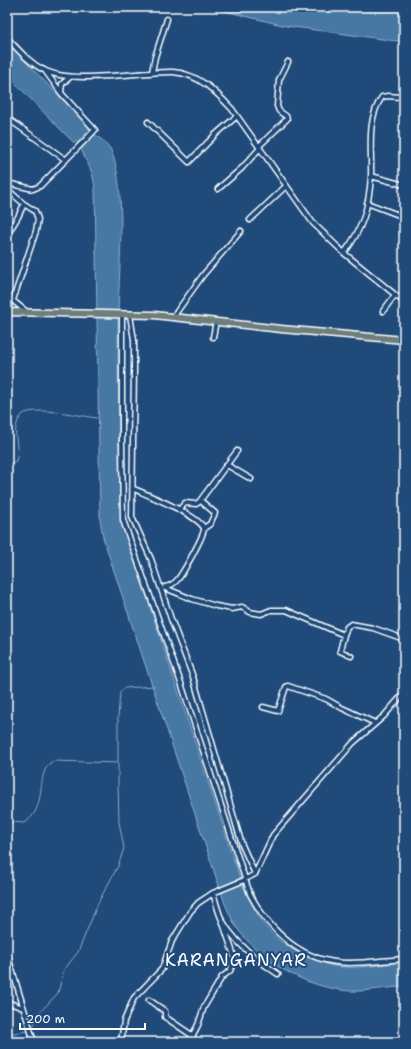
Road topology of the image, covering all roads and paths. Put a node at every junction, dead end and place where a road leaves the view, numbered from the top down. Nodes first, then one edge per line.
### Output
1 (167, 19) dead end
2 (7, 38) edge
3 (288, 62) dead end
4 (45, 71) junction
5 (152, 72) junction
6 (71, 77) junction
7 (404, 93) edge
8 (62, 94) junction
9 (237, 116) junction
10 (7, 118) edge
11 (148, 122) dead end
12 (259, 147) junction
13 (66, 160) junction
14 (371, 176) junction
15 (7, 183) edge
16 (404, 185) edge
17 (286, 186) junction
18 (7, 189) edge
19 (218, 189) dead end
20 (367, 203) junction
21 (24, 204) junction
22 (404, 217) edge
23 (250, 220) dead end
24 (241, 231) dead end
25 (7, 234) edge
26 (344, 253) junction
27 (395, 295) junction
28 (7, 296) edge
29 (13, 300) junction
30 (404, 302) edge
31 (383, 311) dead end
32 (7, 312) edge
33 (28, 313) junction
34 (121, 315) junction
35 (130, 315) junction
36 (173, 317) junction
37 (216, 322) junction
38 (214, 337) dead end
39 (404, 340) edge
40 (237, 451) dead end
41 (227, 465) junction
42 (252, 479) dead end
43 (134, 489) junction
44 (201, 501) junction
45 (179, 510) junction
46 (204, 528) junction
47 (163, 588) junction
48 (344, 635) junction
49 (404, 639) edge
50 (352, 656) dead end
51 (404, 693) edge
52 (263, 707) dead end
53 (375, 723) junction
54 (255, 874) junction
55 (244, 881) junction
56 (213, 893) junction
57 (222, 920) junction
58 (7, 953) edge
59 (404, 959) edge
60 (278, 974) dead end
61 (149, 1000) dead end
62 (7, 1002) edge
63 (23, 1008) junction
64 (193, 1036) junction
65 (34, 1042) edge
66 (120, 1042) edge
67 (189, 1042) edge

1 - 5 street
2 - 4 street
3 - 12 street
4 - 6 street
4 - 8 street
5 - 6 street
5 - 9 street
6 - 8 street
7 - 14 street
8 - 13 street
9 - 11 street
9 - 12 street
10 - 13 street
12 - 17 street
12 - 19 street
13 - 15 street
14 - 16 street
14 - 20 street
17 - 23 street
17 - 26 street
18 - 21 street
20 - 22 street
20 - 26 street
21 - 25 street
21 - 29 street
24 - 36 street
26 - 27 street
27 - 30 street
27 - 31 street
28 - 29 street
29 - 33 street
32 - 33 main road
33 - 34 main road
34 - 35 main road
34 - 55 street
35 - 36 main road
35 - 43 street
36 - 37 main road
37 - 38 street
37 - 39 main road
40 - 41 street
41 - 42 street
41 - 44 street
43 - 45 street
43 - 47 street
44 - 45 street
44 - 46 street
45 - 46 street
46 - 47 street
47 - 48 street
47 - 54 street
48 - 49 street
48 - 50 street
51 - 53 street
52 - 53 street
53 - 54 street
54 - 55 street
55 - 56 street
55 - 59 street
56 - 57 street
56 - 66 street
57 - 60 street
57 - 64 street
58 - 63 street
61 - 64 street
62 - 63 street
63 - 65 street
64 - 67 street

